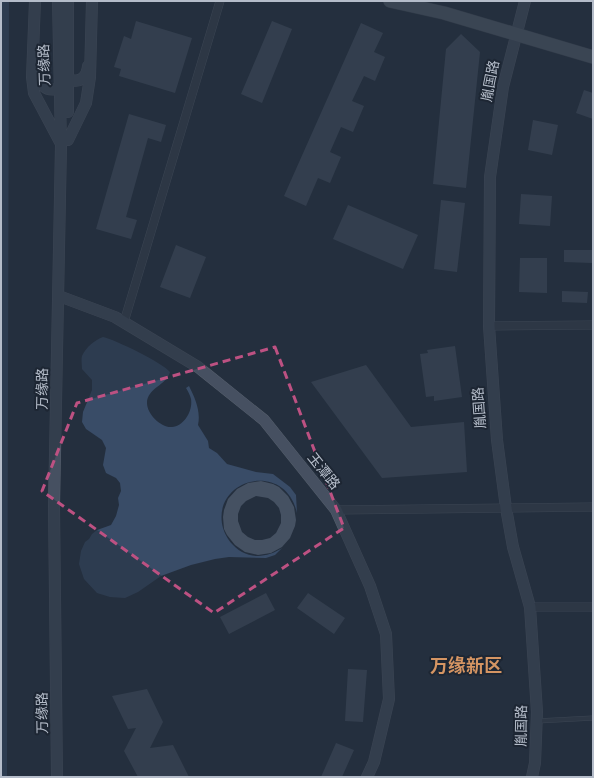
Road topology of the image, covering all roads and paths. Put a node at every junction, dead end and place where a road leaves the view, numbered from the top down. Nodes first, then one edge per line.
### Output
1 (35, 1) edge
2 (40, 1) edge
3 (58, 1) edge
4 (68, 1) edge
5 (91, 1) edge
6 (220, 1) edge
7 (390, 1) edge
8 (425, 1) edge
9 (525, 1) edge
10 (517, 31) junction
11 (593, 48) edge
12 (593, 57) edge
13 (68, 78) junction
14 (60, 88) junction
15 (65, 143) junction
16 (62, 298) junction
17 (124, 322) junction
18 (593, 325) edge
19 (489, 326) junction
20 (593, 507) edge
21 (506, 508) junction
22 (336, 510) junction
23 (530, 607) junction
24 (593, 607) edge
25 (593, 718) edge
26 (537, 721) junction
27 (57, 777) edge
28 (63, 777) edge
29 (367, 777) edge
30 (532, 777) edge

1 - 15 main road
2 - 14 main road
3 - 14 main road, 万缘路
4 - 13 main road, 万缘路
5 - 13 main road
5 - 15 main road
6 - 17 street
7 - 10 main road
8 - 10 main road
9 - 10 main road, 胤国路
10 - 11 main road
10 - 12 main road
10 - 19 main road, 胤国路
13 - 15 main road, 万缘路
14 - 15 main road, 万缘路
15 - 16 main road, 万缘路
16 - 17 main road, 玉潭路
16 - 27 main road, 万缘路
16 - 28 main road, 万缘路
17 - 22 main road, 玉潭路
18 - 19 street
19 - 21 main road, 胤国路
20 - 21 street
21 - 22 street
21 - 23 main road, 胤国路
22 - 29 main road, 玉潭路
23 - 24 street
23 - 26 main road, 胤国路
25 - 26 lane
26 - 30 main road, 胤国路

